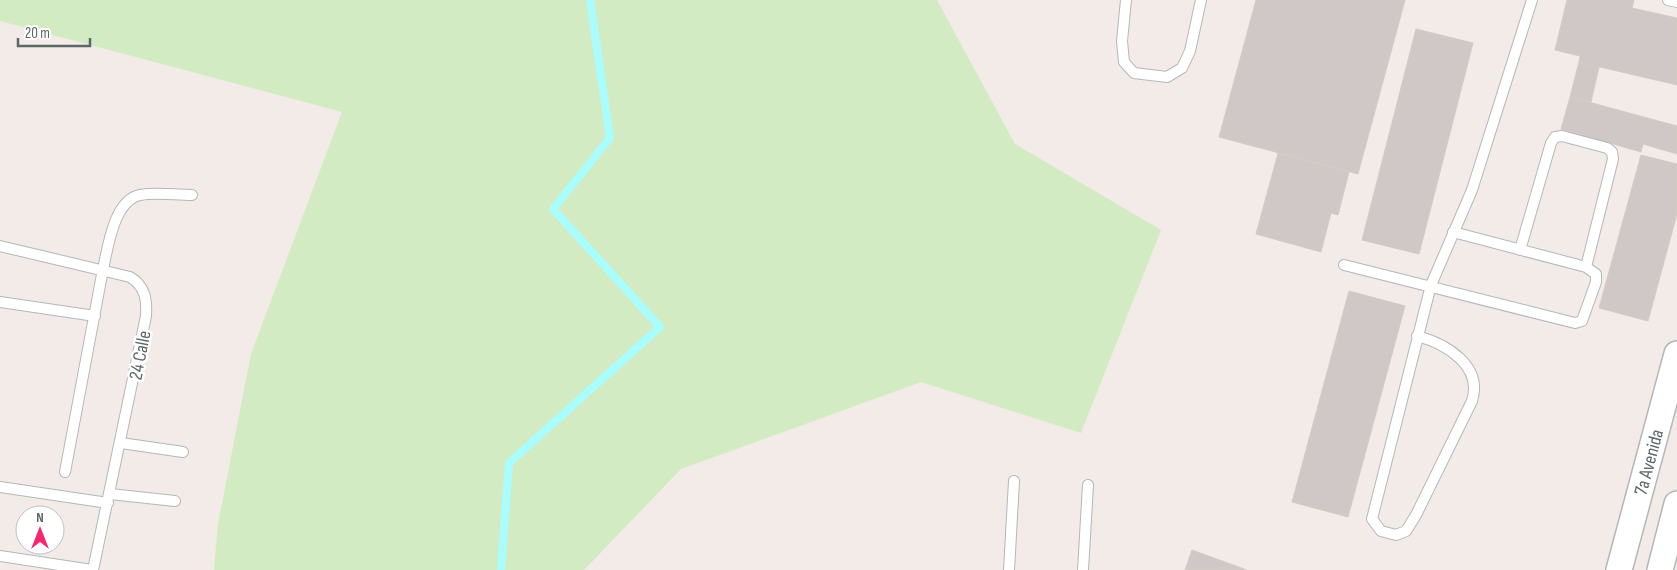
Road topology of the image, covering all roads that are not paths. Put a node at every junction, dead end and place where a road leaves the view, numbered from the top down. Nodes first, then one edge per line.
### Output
1 (1123, 0) edge
2 (1201, 0) edge
3 (1532, 0) edge
4 (1668, 0) edge
5 (1677, 2) edge
6 (192, 195) dead end
7 (1454, 232) junction
8 (0, 246) edge
9 (1520, 250) junction
10 (1344, 265) dead end
11 (1586, 267) junction
12 (103, 269) junction
13 (1430, 285) junction
14 (0, 302) edge
15 (94, 316) junction
16 (1417, 336) junction
17 (1677, 354) edge
18 (121, 444) junction
19 (182, 452) dead end
20 (64, 472) dead end
21 (1014, 481) dead end
22 (1088, 485) dead end
23 (0, 487) edge
24 (109, 498) junction
25 (175, 501) dead end
26 (1677, 504) edge
27 (0, 556) edge
28 (92, 570) edge
29 (1009, 570) edge
30 (1083, 570) edge
31 (1619, 570) edge
32 (1660, 570) edge

1 - 2 lane
3 - 7 lane
4 - 5 lane
6 - 12 lane
7 - 9 lane
7 - 13 lane
8 - 12 lane, 24 Calle
9 - 11 lane
9 - 11 lane
10 - 13 lane
11 - 13 lane
12 - 15 lane
12 - 18 lane, 24 Calle
13 - 16 lane
14 - 15 lane
15 - 20 lane
16 - 16 lane
17 - 31 street, 7a Avenida
18 - 19 lane
18 - 24 lane, 24 Calle
21 - 29 lane
22 - 30 lane
23 - 24 lane
24 - 25 lane
24 - 28 lane, 24 Calle
26 - 32 street, 7a Avenida
27 - 28 lane

